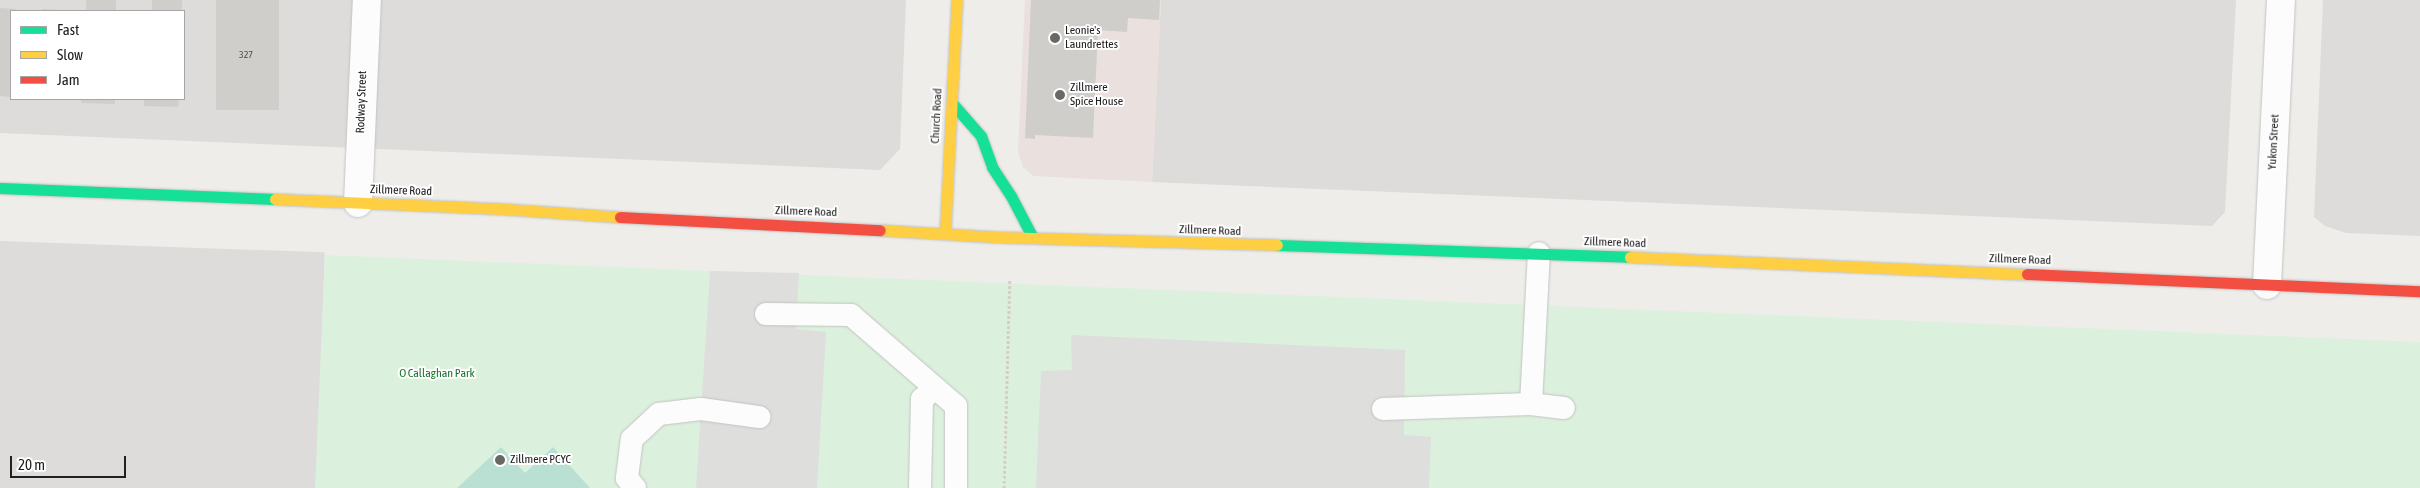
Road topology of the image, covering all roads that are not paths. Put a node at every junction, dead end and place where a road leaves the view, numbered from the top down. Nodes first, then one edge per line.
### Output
1 (367, 0) edge
2 (957, 0) edge
3 (2281, 0) edge
4 (952, 103) junction
5 (0, 188) edge
6 (358, 204) junction
7 (946, 233) junction
8 (1033, 238) junction
9 (1539, 253) junction
10 (2267, 285) junction
11 (2420, 291) edge
12 (766, 314) dead end
13 (935, 388) junction
14 (1531, 404) junction
15 (1564, 408) dead end
16 (1382, 409) dead end
17 (758, 417) dead end
18 (635, 488) edge
19 (920, 488) edge
20 (956, 488) edge

1 - 6 street, Rodway Street
2 - 4 main road, Church Road
3 - 10 street, Yukon Street
4 - 7 main road, Church Road
4 - 8 main road
5 - 6 main road, Zillmere Road
6 - 7 main road, Zillmere Road
7 - 8 main road, Zillmere Road
8 - 9 main road, Zillmere Road
9 - 10 main road, Zillmere Road
9 - 14 lane
10 - 11 main road, Zillmere Road
12 - 13 lane
13 - 19 lane
13 - 20 lane
14 - 15 lane
14 - 16 lane
17 - 18 lane

